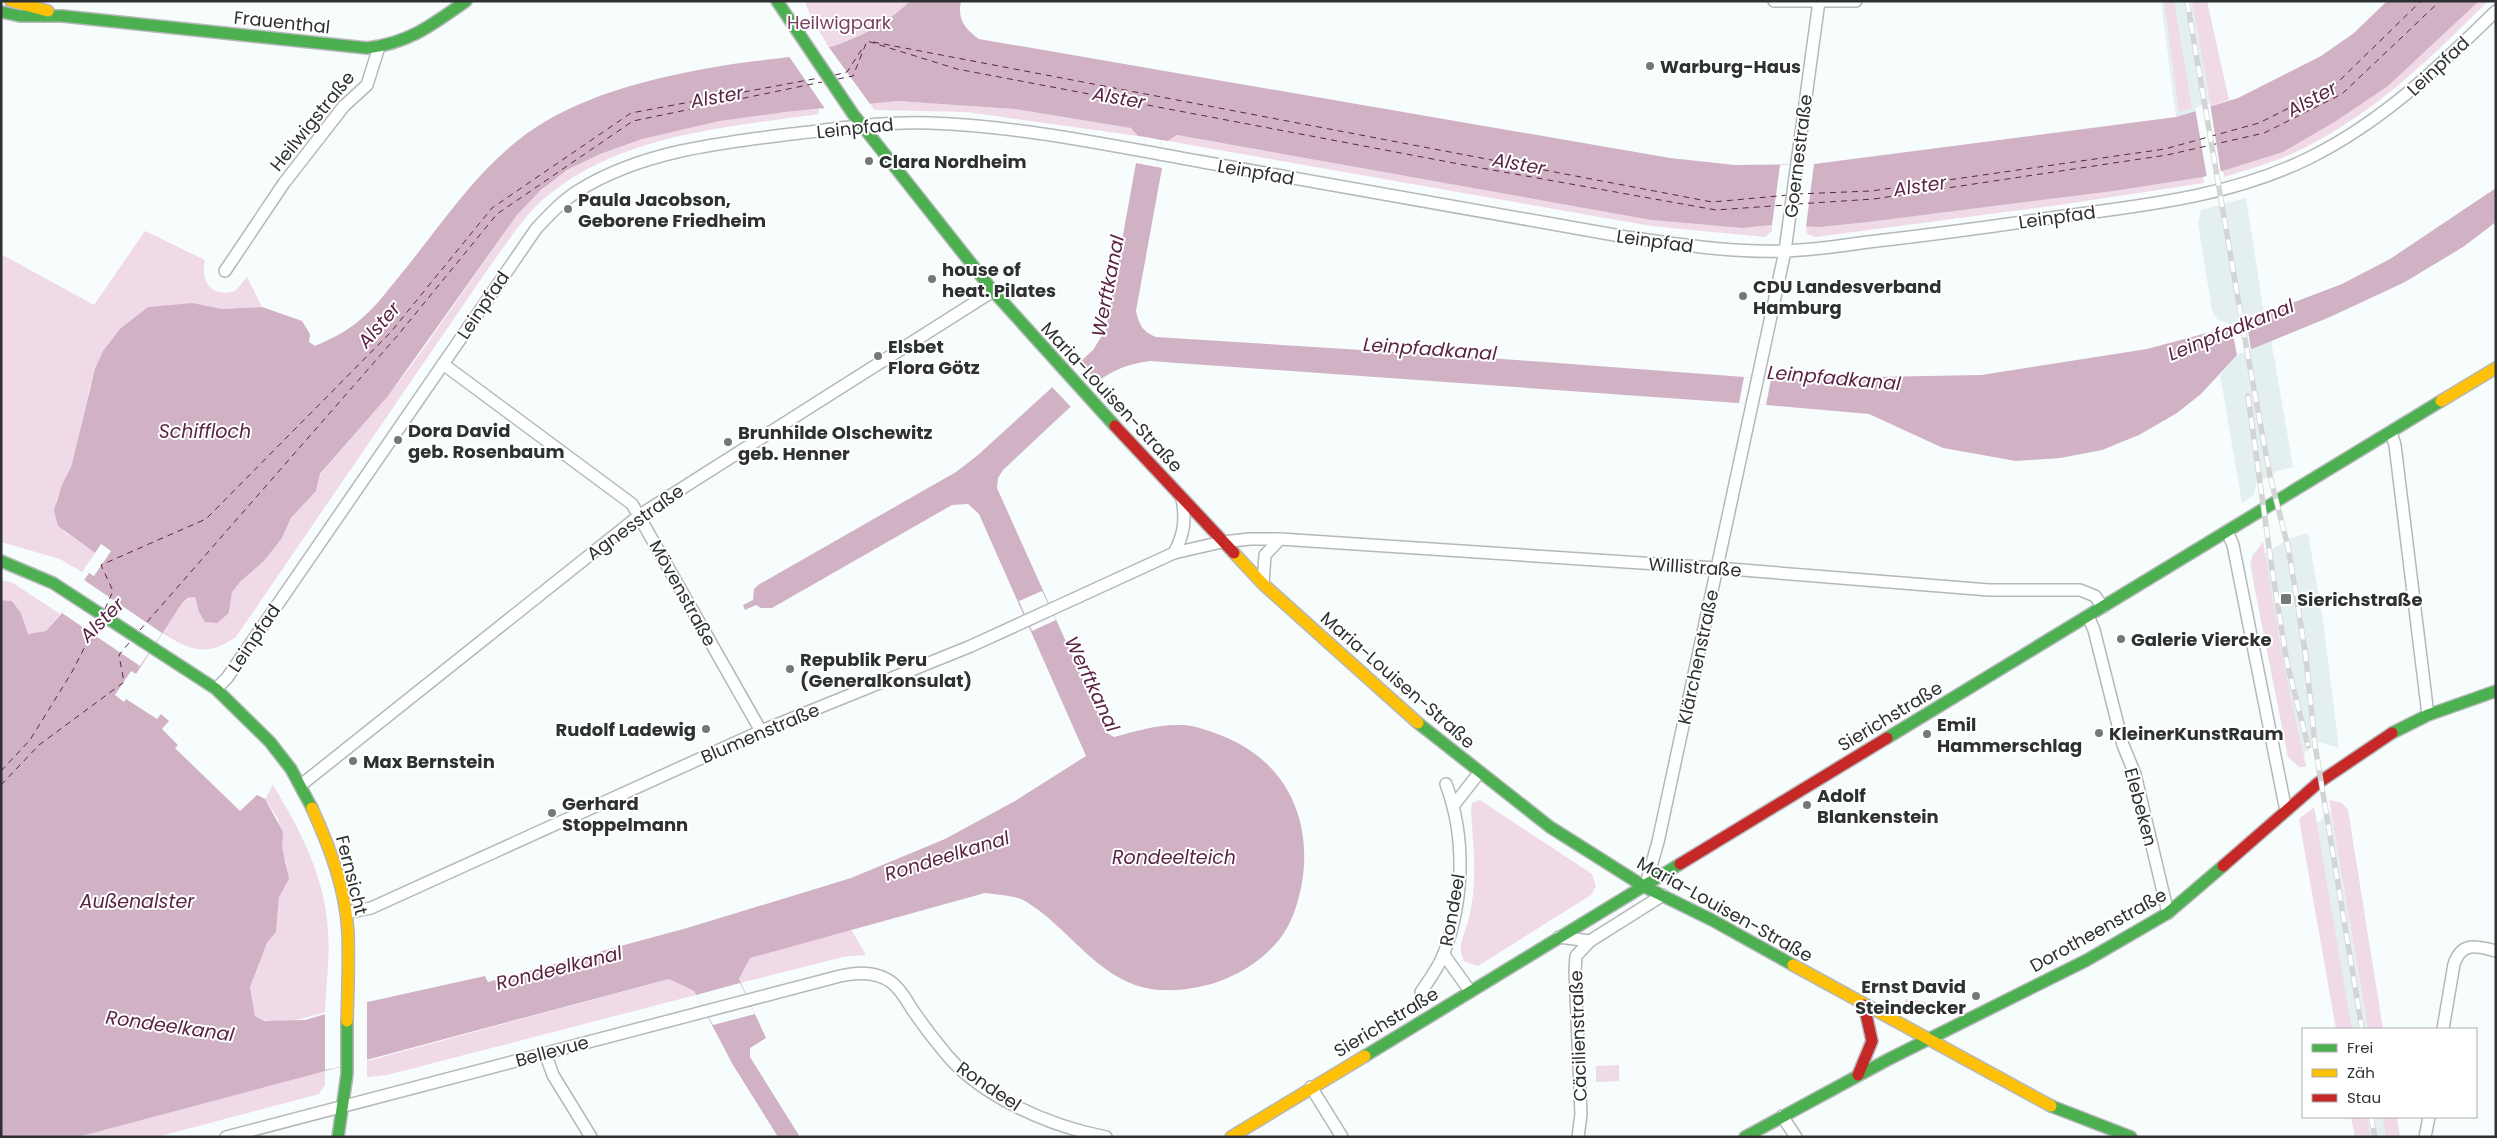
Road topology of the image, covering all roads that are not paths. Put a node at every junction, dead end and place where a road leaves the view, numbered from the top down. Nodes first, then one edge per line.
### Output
1 (12, 1) edge
2 (466, 1) edge
3 (777, 1) edge
4 (1774, 1) edge
5 (1856, 1) edge
6 (1819, 2) edge
7 (3, 9) edge
8 (2496, 11) edge
9 (62, 16) junction
10 (379, 47) junction
11 (862, 125) junction
12 (1785, 251) junction
13 (225, 271) dead end
14 (993, 291) junction
15 (443, 364) junction
16 (2496, 368) edge
17 (2390, 432) junction
18 (1182, 500) junction
19 (640, 516) junction
20 (2227, 531) junction
21 (1280, 539) junction
22 (1222, 542) junction
23 (1174, 553) junction
24 (1, 561) edge
25 (1717, 568) junction
26 (1263, 584) junction
27 (2103, 607) junction
28 (2088, 616) junction
29 (216, 689) junction
30 (2496, 691) edge
31 (2428, 715) junction
32 (761, 731) junction
33 (1479, 773) junction
34 (1446, 784) dead end
35 (301, 786) junction
36 (1453, 806) junction
37 (2286, 811) junction
38 (1645, 887) junction
39 (1663, 895) junction
40 (346, 912) junction
41 (2168, 913) junction
42 (1559, 937) junction
43 (1590, 941) junction
44 (2496, 951) edge
45 (1444, 955) junction
46 (879, 976) joint
47 (1470, 990) junction
48 (1421, 992) dead end
49 (1864, 1005) junction
50 (2443, 1028) edge
51 (1929, 1040) junction
52 (545, 1053) junction
53 (1858, 1075) junction
54 (1311, 1087) junction
55 (343, 1107) junction
56 (1782, 1116) junction
57 (2429, 1118) edge
58 (226, 1137) edge
59 (338, 1137) edge
60 (591, 1137) edge
61 (1106, 1137) edge
62 (1231, 1137) edge
63 (1342, 1137) edge
64 (1578, 1137) edge
65 (1745, 1137) edge
66 (1796, 1137) edge
67 (2131, 1137) edge
68 (2425, 1137) edge

1 - 9 main road, Frauenthal
2 - 10 main road
3 - 11 main road, Maria-Louisen-Straße
4 - 6 street
5 - 6 street
6 - 12 street, Goernestraße
7 - 9 main road, Frauenthal
8 - 12 street, Leinpfad
9 - 10 main road, Frauenthal
10 - 13 street, Heilwigstraße
11 - 12 street, Leinpfad
11 - 14 main road, Maria-Louisen-Straße
11 - 15 street, Leinpfad
12 - 25 street, Klärchenstraße
14 - 18 main road, Maria-Louisen-Straße
14 - 19 street, Agnesstraße
15 - 19 street, Mövenstraße
15 - 29 street, Leinpfad
16 - 17 main road, Sierichstraße
17 - 20 main road, Sierichstraße
17 - 31 street
18 - 22 main road, Maria-Louisen-Straße
18 - 23 street
19 - 32 street, Mövenstraße
19 - 35 street, Agnesstraße
20 - 27 main road, Sierichstraße
20 - 37 street
21 - 22 street, Willistraße
21 - 25 street, Willistraße
21 - 26 street
22 - 23 street, Blumenstraße
22 - 26 main road, Maria-Louisen-Straße
23 - 32 street, Blumenstraße
24 - 29 main road, Fernsicht
25 - 27 street, Willistraße
25 - 38 street, Klärchenstraße
26 - 33 main road, Maria-Louisen-Straße
27 - 28 main road, Sierichstraße
28 - 38 main road, Sierichstraße
28 - 41 street, Elebeken
29 - 35 main road, Fernsicht
30 - 31 main road, Dorotheenstraße
31 - 37 main road, Dorotheenstraße
32 - 40 street, Blumenstraße
33 - 36 street
33 - 38 main road, Maria-Louisen-Straße
34 - 36 street, Rondeel
35 - 40 main road, Fernsicht
36 - 45 street, Rondeel
37 - 41 main road, Dorotheenstraße
38 - 39 main road, Maria-Louisen-Straße
38 - 42 main road, Sierichstraße
39 - 43 street
39 - 49 main road, Maria-Louisen-Straße
40 - 55 main road, Fernsicht
41 - 51 main road, Dorotheenstraße
42 - 43 street
42 - 47 main road, Sierichstraße
43 - 64 street, Cäcilienstraße
44 - 50 street
45 - 47 street, Rondeel
45 - 48 street, Rondeel
46 - 52 street, Bellevue
46 - 61 street, Rondeel
47 - 54 main road, Sierichstraße
49 - 51 main road, Maria-Louisen-Straße
49 - 53 main road
51 - 53 main road, Dorotheenstraße
51 - 67 main road, Maria-Louisen-Straße
52 - 55 street, Bellevue
52 - 60 street
53 - 56 main road, Dorotheenstraße
54 - 62 main road, Sierichstraße
54 - 63 street
55 - 58 street, Bellevue
55 - 59 main road, Fernsicht
56 - 65 main road, Dorotheenstraße
56 - 66 street
57 - 68 street

